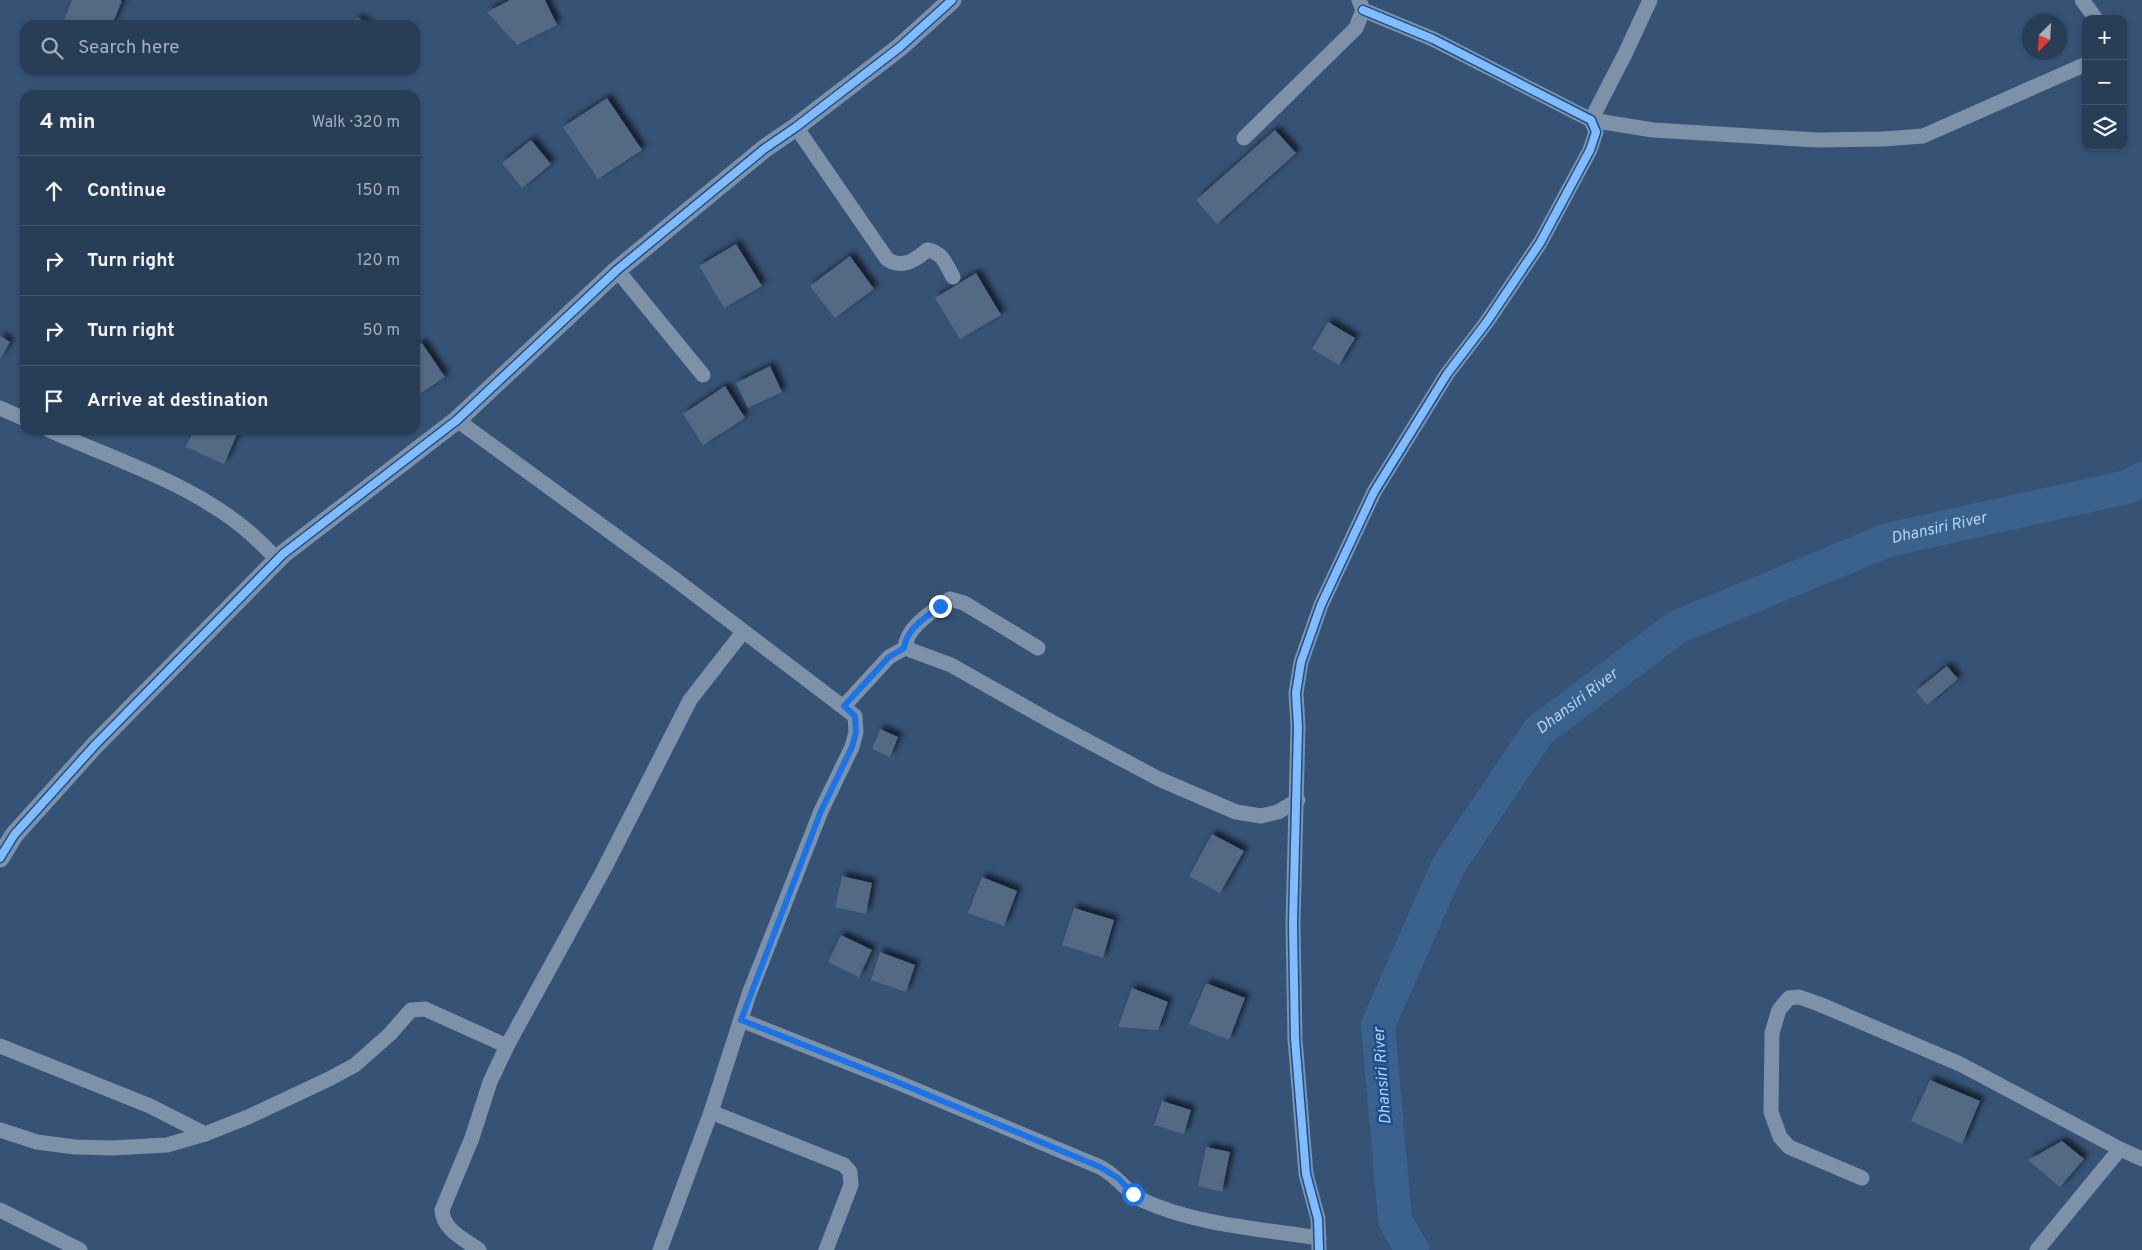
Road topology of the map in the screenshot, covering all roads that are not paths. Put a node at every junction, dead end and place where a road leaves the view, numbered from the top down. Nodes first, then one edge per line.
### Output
1 (952, 0) edge
2 (1650, 0) edge
3 (2082, 0) edge
4 (1361, 5) edge
5 (2093, 15) edge
6 (2082, 66) edge
7 (1591, 120) junction
8 (796, 127) junction
9 (1244, 138) dead end
10 (617, 270) junction
11 (953, 277) dead end
12 (703, 375) dead end
13 (0, 408) edge
14 (20, 417) edge
15 (456, 420) junction
16 (61, 435) edge
17 (277, 559) junction
18 (744, 632) junction
19 (904, 648) junction
20 (1038, 648) dead end
21 (844, 706) junction
22 (1298, 800) junction
23 (0, 858) edge
24 (741, 1020) junction
25 (0, 1046) edge
26 (507, 1046) junction
27 (711, 1112) junction
28 (0, 1130) edge
29 (205, 1134) junction
30 (2120, 1149) junction
31 (2142, 1159) edge
32 (1862, 1178) dead end
33 (0, 1210) edge
34 (1319, 1244) edge
35 (80, 1250) edge
36 (479, 1250) edge
37 (660, 1250) edge
38 (826, 1250) edge
39 (2037, 1250) edge

1 - 8 street
2 - 7 street
3 - 5 street
4 - 7 street
4 - 9 street
6 - 7 street
7 - 22 street
8 - 10 street
8 - 11 street
10 - 12 street
10 - 15 street
13 - 14 street
15 - 17 street
15 - 18 street
16 - 17 street
17 - 23 street
18 - 21 street
18 - 26 street
19 - 20 street
19 - 21 street
19 - 22 street
21 - 24 street
22 - 34 street
24 - 27 street
24 - 34 street
25 - 29 street
26 - 29 street
26 - 36 street
27 - 37 street
27 - 38 street
28 - 29 street
30 - 31 street
30 - 32 street
30 - 39 street
33 - 35 street

